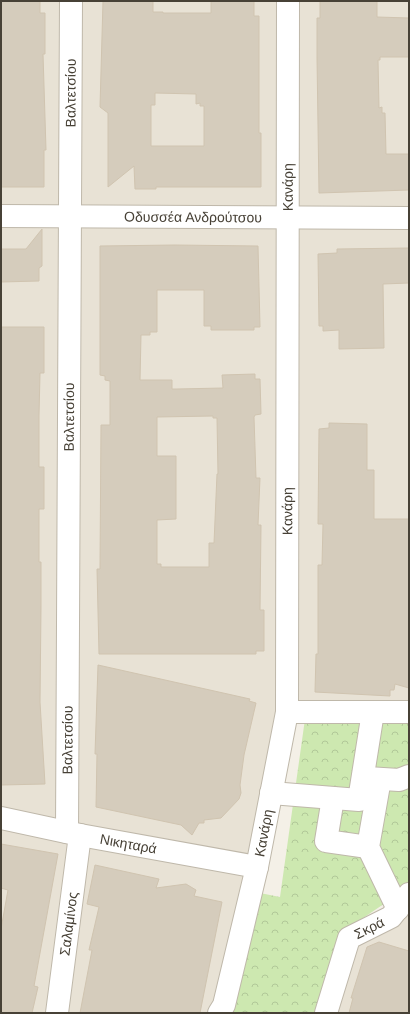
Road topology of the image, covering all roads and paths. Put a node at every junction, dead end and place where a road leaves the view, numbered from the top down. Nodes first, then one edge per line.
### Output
1 (71, 1) edge
2 (288, 1) edge
3 (1, 216) edge
4 (71, 217) junction
5 (409, 218) edge
6 (288, 219) junction
7 (287, 712) junction
8 (374, 712) junction
9 (409, 712) edge
10 (409, 776) edge
11 (372, 779) junction
12 (271, 793) junction
13 (333, 798) junction
14 (1, 818) edge
15 (73, 834) junction
16 (368, 847) junction
17 (257, 867) junction
18 (402, 911) edge
19 (57, 1013) edge
20 (219, 1013) edge
21 (326, 1013) edge

1 - 4 street, Βαλτετσίου
2 - 6 street, Κανάρη
3 - 4 street, Οδυσσέα Ανδρούτσου
4 - 6 street, Οδυσσέα Ανδρούτσου
4 - 15 street, Βαλτετσίου
5 - 6 street, Οδυσσέα Ανδρούτσου
6 - 7 street, Κανάρη
7 - 8 street
7 - 12 street, Κανάρη
8 - 9 street
8 - 11 street
10 - 11 street
11 - 13 street
11 - 16 street
12 - 13 street
12 - 17 street, Κανάρη
13 - 16 street
14 - 15 street, Νικηταρά
15 - 17 street, Νικηταρά
15 - 19 street, Σαλαμίνος
16 - 18 street
17 - 20 street, Κανάρη
18 - 21 street, Σκρά

